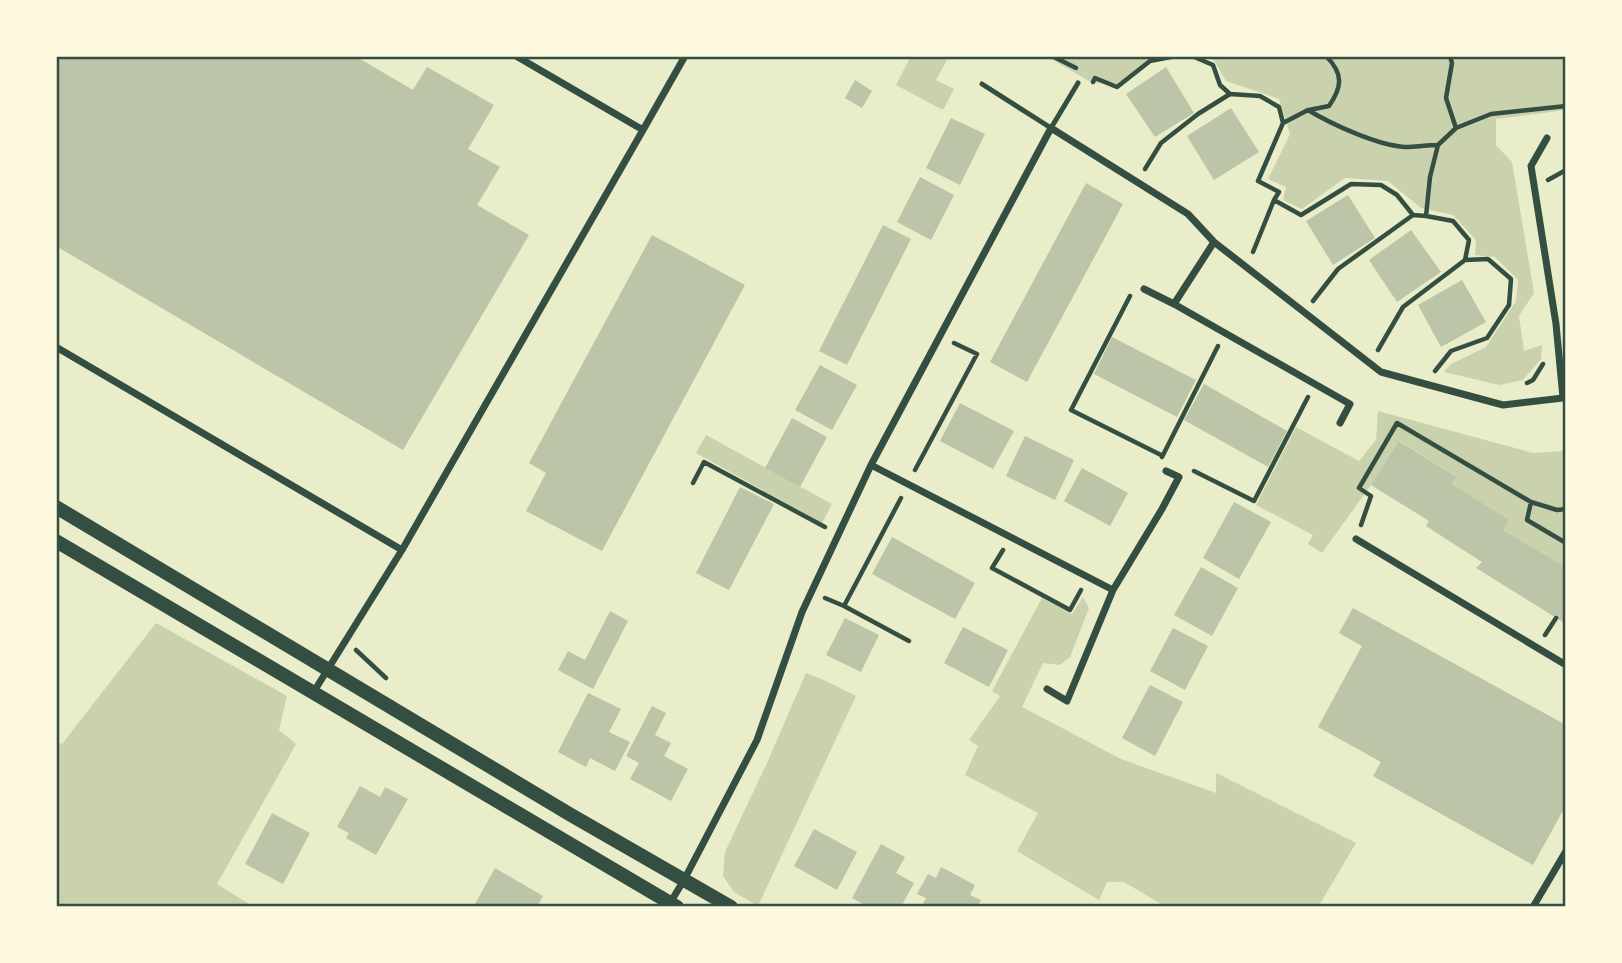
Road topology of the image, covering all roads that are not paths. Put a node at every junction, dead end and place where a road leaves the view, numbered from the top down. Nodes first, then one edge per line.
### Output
1 (516, 56) edge
2 (685, 56) edge
3 (1078, 83) dead end
4 (982, 84) dead end
5 (1051, 128) junction
6 (643, 130) junction
7 (1547, 138) dead end
8 (1214, 242) junction
9 (1144, 289) road end
10 (1174, 304) junction
11 (56, 347) edge
12 (1565, 399) edge
13 (1340, 423) dead end
14 (871, 465) junction
15 (1166, 471) road end
16 (56, 507) edge
17 (1356, 539) road end
18 (56, 541) edge
19 (402, 550) junction
20 (1113, 590) junction
21 (1566, 665) edge
22 (328, 669) junction
23 (1047, 689) dead end
24 (313, 693) junction
25 (1566, 852) edge
26 (684, 880) junction
27 (673, 905) edge
28 (731, 907) edge
29 (1533, 907) edge

1 - 6 street
2 - 6 street
3 - 5 lane
4 - 5 lane
5 - 8 street
5 - 14 street
6 - 19 street
7 - 12 street
8 - 10 street
8 - 12 street
9 - 10 street
10 - 13 street
11 - 19 street
14 - 20 street
14 - 26 street
15 - 20 street
16 - 22 main road
17 - 21 street
18 - 24 main road
19 - 22 street
20 - 23 street
22 - 24 street
22 - 26 main road
24 - 27 main road
25 - 29 street
26 - 27 street
26 - 28 main road

